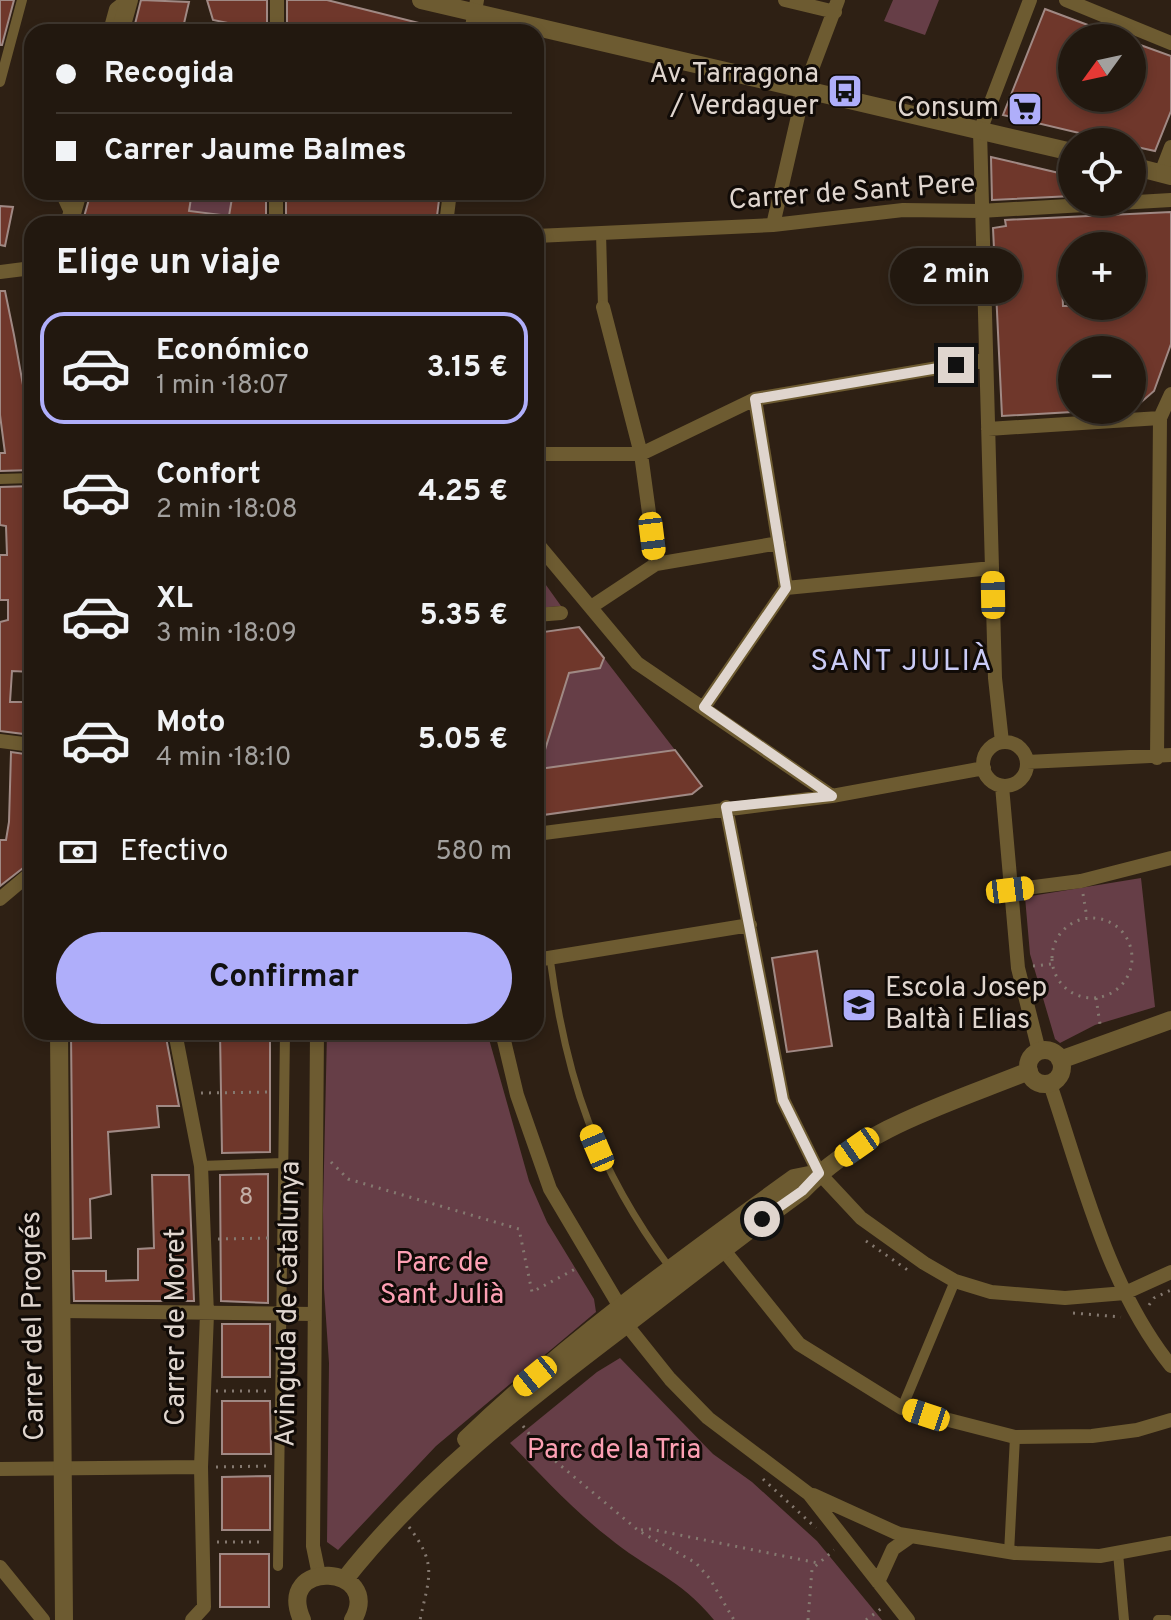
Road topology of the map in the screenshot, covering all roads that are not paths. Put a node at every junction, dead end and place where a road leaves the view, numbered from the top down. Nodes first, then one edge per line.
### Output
1 (22, 0) edge
2 (129, 0) edge
3 (277, 0) edge
4 (421, 0) edge
5 (785, 0) edge
6 (1030, 0) edge
7 (1066, 0) edge
8 (476, 6) edge
9 (836, 6) edge
10 (112, 24) edge
11 (122, 24) edge
12 (277, 24) edge
13 (1171, 43) edge
14 (0, 82) edge
15 (804, 90) junction
16 (980, 131) junction
17 (1171, 147) edge
18 (1058, 149) edge
19 (1146, 170) edge
20 (1166, 175) edge
21 (1171, 200) edge
22 (980, 211) junction
23 (773, 225) junction
24 (601, 233) junction
25 (544, 236) edge
26 (24, 269) edge
27 (0, 272) edge
28 (603, 307) joint
29 (985, 360) junction
30 (1171, 394) edge
31 (755, 399) junction
32 (1165, 413) edge
33 (988, 429) junction
34 (544, 454) edge
35 (641, 454) junction
36 (24, 478) edge
37 (0, 479) edge
38 (779, 543) junction
39 (544, 551) edge
40 (656, 564) junction
41 (992, 568) junction
42 (786, 588) junction
43 (591, 607) junction
44 (561, 613) dead end
45 (544, 614) edge
46 (704, 707) junction
47 (0, 741) edge
48 (1002, 742) junction
49 (24, 744) edge
50 (1164, 756) edge
51 (1027, 762) junction
52 (984, 768) junction
53 (1002, 786) junction
54 (832, 796) junction
55 (726, 807) junction
56 (544, 833) edge
57 (1171, 858) edge
58 (24, 879) edge
59 (1010, 890) junction
60 (0, 899) edge
61 (750, 925) junction
62 (544, 959) edge
63 (544, 963) edge
64 (1171, 1020) edge
65 (59, 1040) edge
66 (176, 1040) edge
67 (285, 1040) edge
68 (317, 1040) edge
69 (504, 1040) edge
70 (1039, 1051) junction
71 (1060, 1060) junction
72 (1029, 1071) junction
73 (1050, 1084) junction
74 (283, 1163) junction
75 (201, 1166) junction
76 (819, 1173) junction
77 (722, 1248) junction
78 (671, 1269) junction
79 (1171, 1272) edge
80 (955, 1281) junction
81 (1125, 1293) junction
82 (61, 1311) junction
83 (207, 1314) junction
84 (281, 1314) junction
85 (314, 1314) junction
86 (623, 1316) junction
87 (1171, 1366) edge
88 (902, 1408) junction
89 (1171, 1420) edge
90 (1015, 1437) junction
91 (201, 1467) junction
92 (0, 1469) edge
93 (64, 1469) junction
94 (809, 1494) junction
95 (910, 1537) junction
96 (1171, 1543) edge
97 (1009, 1553) junction
98 (1118, 1553) junction
99 (278, 1566) dead end
100 (0, 1567) edge
101 (333, 1576) junction
102 (878, 1582) junction
103 (43, 1620) edge
104 (64, 1620) edge
105 (192, 1620) edge
106 (302, 1620) edge
107 (353, 1620) edge
108 (908, 1620) edge
109 (1124, 1620) edge
110 (1158, 1620) edge
111 (1168, 1620) edge

1 - 14 street
2 - 10 street
2 - 11 street
3 - 12 street
4 - 8 street
5 - 9 street
6 - 16 street
7 - 13 street
8 - 15 street
9 - 15 street
15 - 16 street
15 - 23 street
16 - 18 street
16 - 22 street
17 - 20 street
19 - 20 street
21 - 22 street, Carrer de Sant Pere
22 - 23 street, Carrer de Sant Pere
22 - 29 street
23 - 24 street, Carrer de Sant Pere
24 - 25 street, Carrer de Sant Pere
24 - 28 street
26 - 27 street
28 - 35 street
29 - 31 street
29 - 33 street
30 - 32 street
31 - 35 street
31 - 38 street
32 - 33 street
32 - 50 street
33 - 41 street
34 - 35 street
35 - 40 street
36 - 37 street
38 - 40 street
38 - 42 street
39 - 43 street
40 - 43 street
41 - 42 street
41 - 48 street
42 - 46 street
43 - 46 street
44 - 45 street
46 - 54 street
47 - 49 street
48 - 51 street
48 - 52 street
50 - 51 street
51 - 53 street
52 - 53 street
52 - 54 street
53 - 59 street
54 - 55 street
55 - 56 street
55 - 61 street
57 - 59 street
58 - 60 street
59 - 70 street
61 - 62 street
61 - 76 street
63 - 78 lane
64 - 71 street
65 - 82 street, Carrer del Progrés
66 - 75 street, Carrer de Moret
67 - 74 street
68 - 85 street, Avinguda de Catalunya
69 - 86 street
70 - 71 street
70 - 72 street
71 - 73 street
72 - 73 street
72 - 76 street
73 - 81 street
74 - 75 street
74 - 84 street
75 - 83 street, Carrer de Moret
76 - 77 street
76 - 78 street
76 - 80 street
77 - 86 street
77 - 88 street
78 - 86 street
79 - 81 street
80 - 81 street
80 - 88 street
81 - 87 street
82 - 83 street
82 - 93 street, Carrer del Progrés
83 - 84 street
83 - 91 street, Carrer de Moret
84 - 85 street
84 - 99 street
85 - 101 street, Avinguda de Catalunya
86 - 94 street
86 - 101 street
88 - 90 street
89 - 90 street
90 - 97 street
91 - 93 street
91 - 105 street, Carrer de Moret
92 - 93 street
93 - 104 street, Carrer del Progrés
94 - 95 street
94 - 102 street
95 - 97 street
95 - 102 street
96 - 98 street
97 - 98 street
98 - 109 street
100 - 103 street
101 - 106 street
101 - 107 street
102 - 108 street
110 - 111 street

